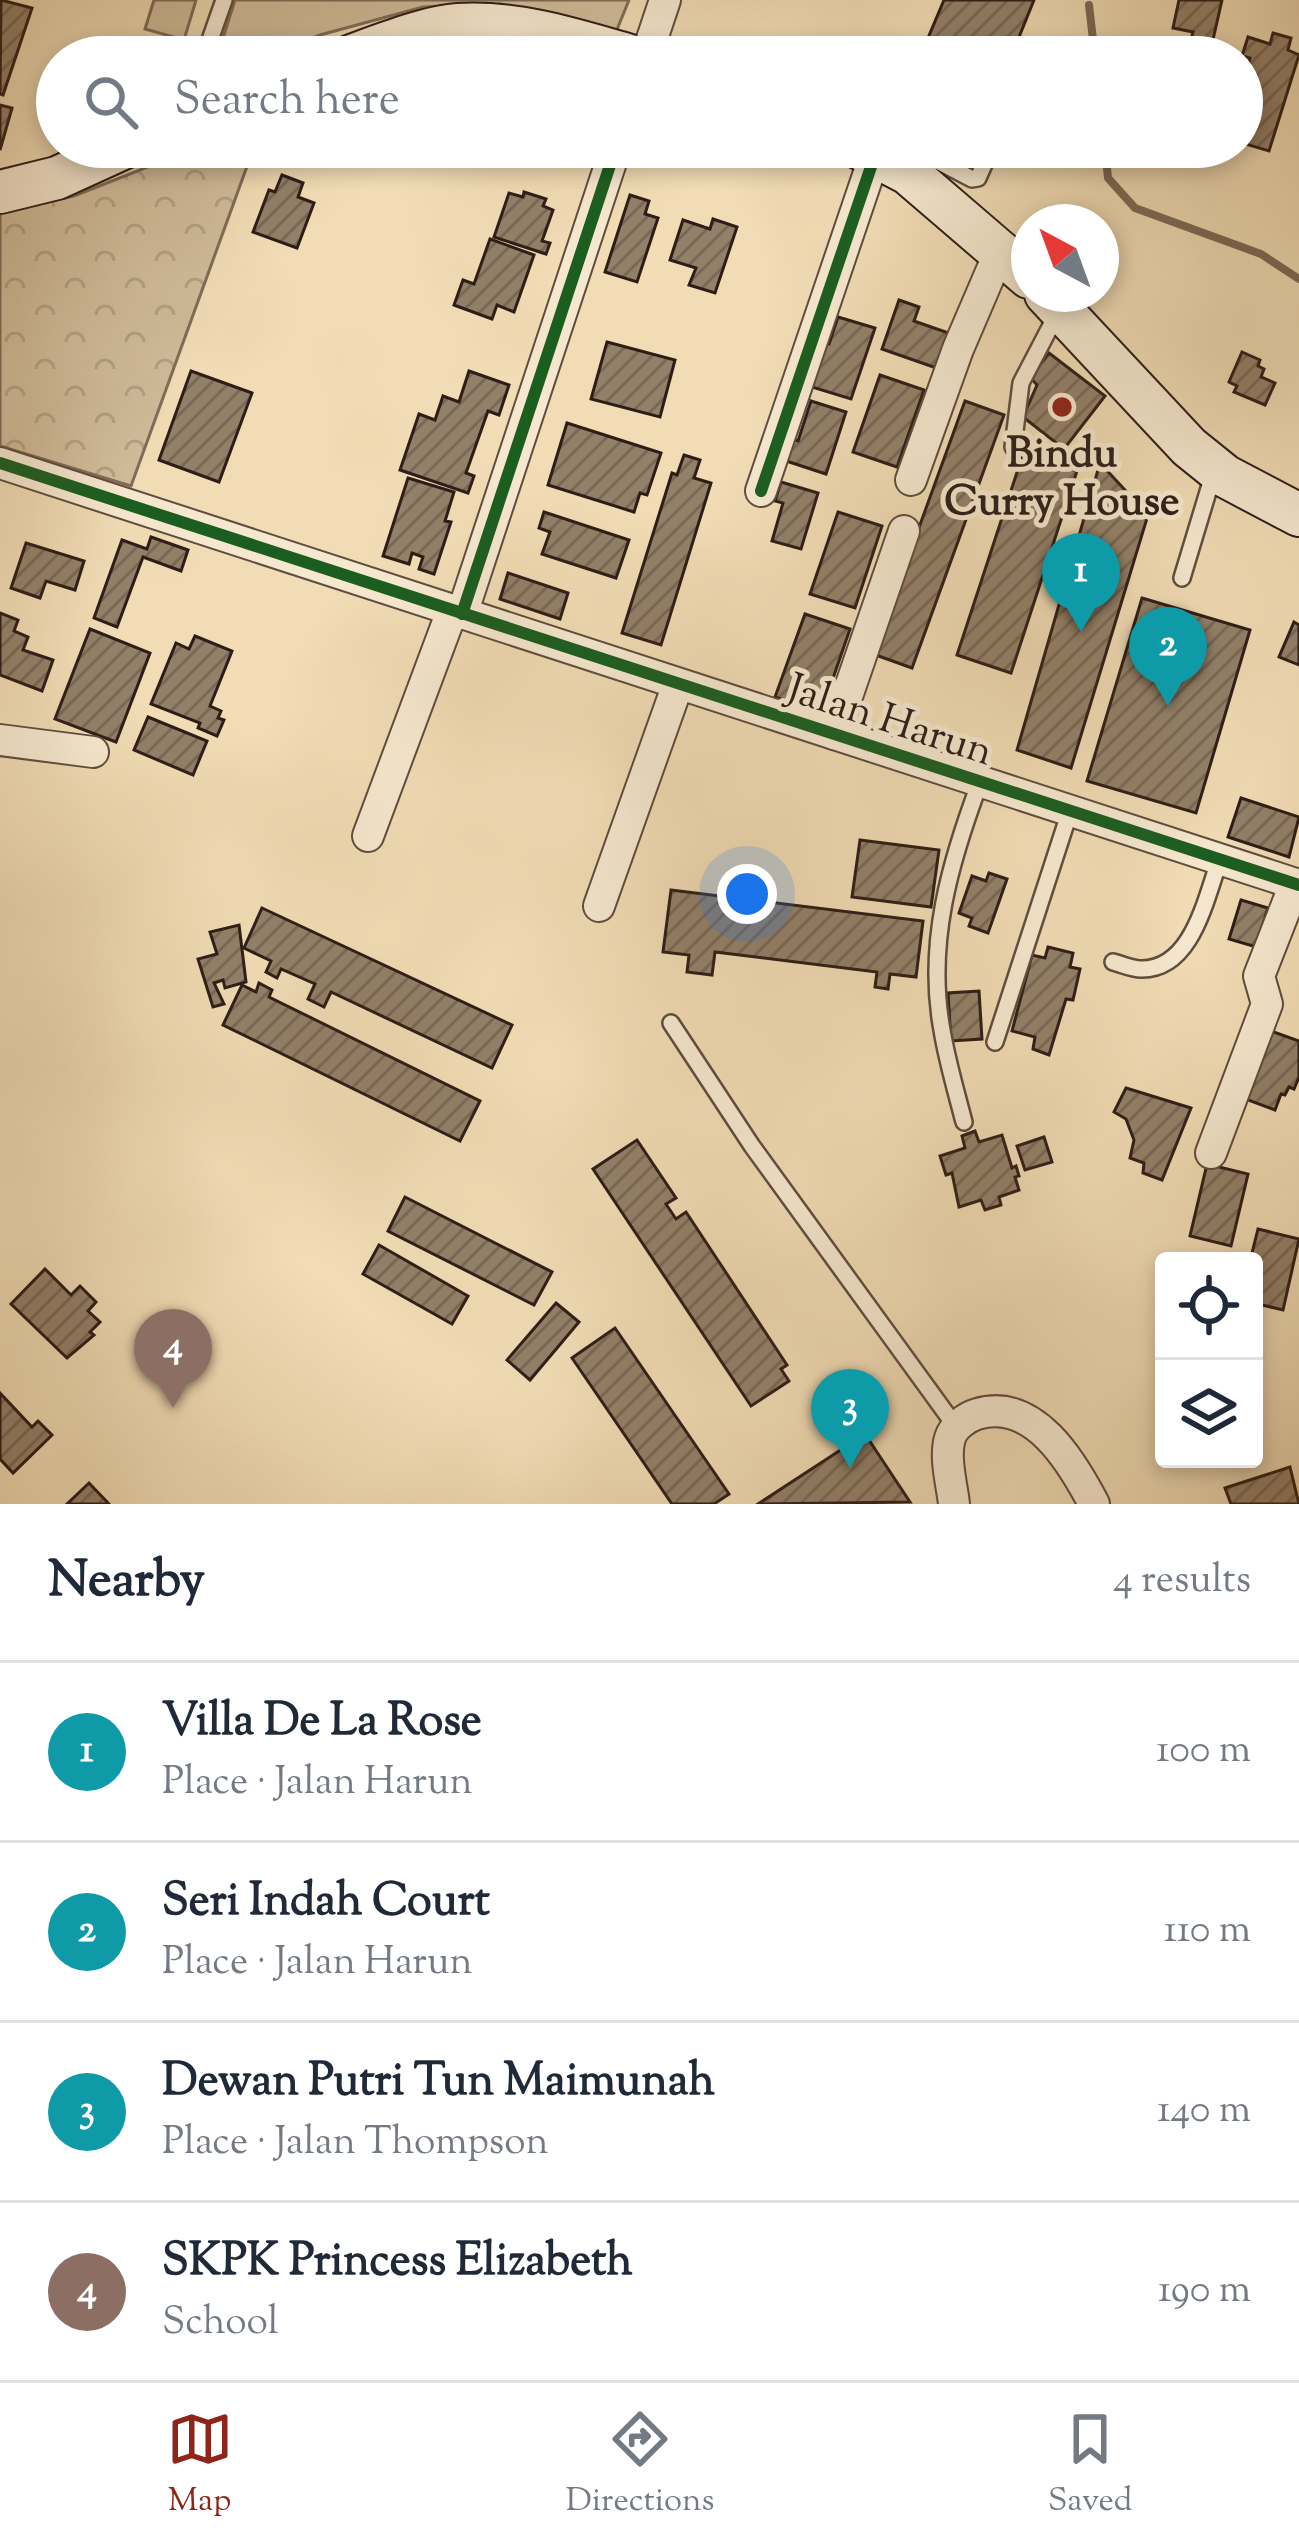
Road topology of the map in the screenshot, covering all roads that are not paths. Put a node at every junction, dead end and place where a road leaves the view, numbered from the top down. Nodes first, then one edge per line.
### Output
1 (224, 0) edge
2 (665, 0) edge
3 (211, 36) edge
4 (419, 36) edge
5 (558, 36) edge
6 (653, 36) edge
7 (79, 168) edge
8 (609, 168) edge
9 (892, 168) edge
10 (908, 168) edge
11 (936, 168) edge
12 (981, 168) edge
13 (0, 192) edge
14 (1011, 261) edge
15 (1011, 269) edge
16 (1049, 312) edge
17 (1062, 312) edge
18 (1013, 447) dead end
19 (0, 463) edge
20 (1215, 469) junction
21 (911, 480) dead end
22 (760, 491) dead end
23 (1299, 515) edge
24 (904, 531) dead end
25 (1182, 578) dead end
26 (457, 612) junction
27 (678, 684) junction
28 (834, 734) junction
29 (0, 740) edge
30 (93, 752) dead end
31 (980, 782) junction
32 (1070, 811) junction
33 (368, 836) dead end
34 (1220, 859) junction
35 (1297, 885) edge
36 (599, 906) dead end
37 (1113, 962) dead end
38 (671, 1023) dead end
39 (994, 1042) dead end
40 (964, 1122) dead end
41 (1211, 1153) dead end
42 (956, 1427) junction
43 (954, 1504) edge
44 (1094, 1504) edge

1 - 3 lane
2 - 6 street
4 - 5 street
7 - 13 street
8 - 26 street
9 - 22 street
10 - 14 street
11 - 12 lane
15 - 21 street
16 - 18 lane
17 - 20 street
19 - 26 street, Jalan Harun
20 - 23 street
20 - 25 lane
24 - 28 street
26 - 27 street, Jalan Harun
26 - 33 street
27 - 28 street, Jalan Harun
27 - 36 street
28 - 31 street, Jalan Harun
29 - 30 street
31 - 32 street, Jalan Harun
31 - 40 lane
32 - 34 street, Jalan Harun
32 - 39 lane
34 - 35 street, Jalan Harun
34 - 37 lane
35 - 41 street
38 - 42 lane
42 - 43 street
42 - 44 street

